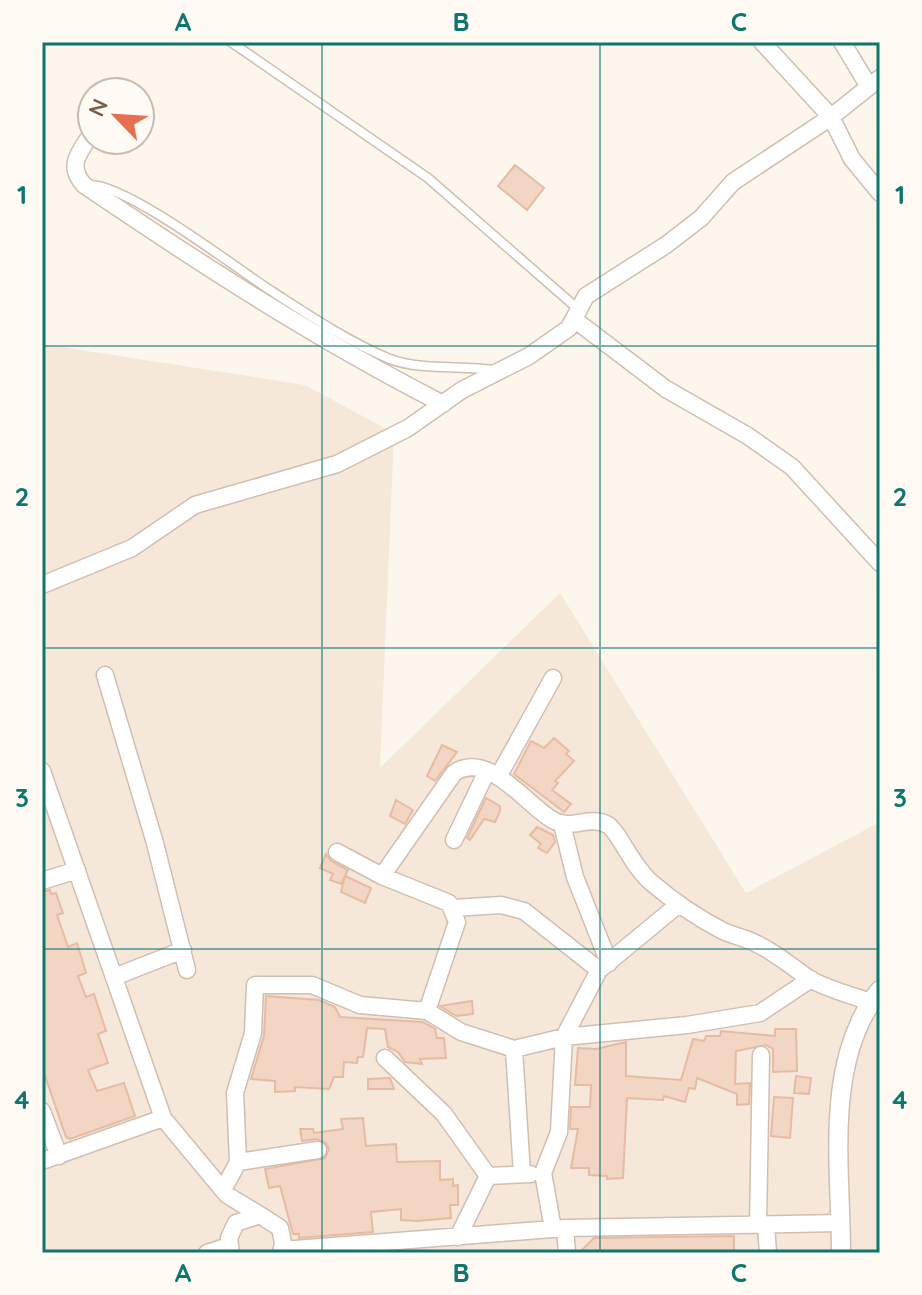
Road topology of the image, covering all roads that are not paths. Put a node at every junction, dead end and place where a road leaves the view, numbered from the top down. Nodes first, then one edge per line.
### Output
1 (231, 42) edge
2 (762, 42) edge
3 (842, 42) edge
4 (874, 82) edge
5 (831, 117) junction
6 (77, 156) edge
7 (84, 185) junction
8 (880, 193) edge
9 (576, 314) junction
10 (499, 371) junction
11 (443, 404) junction
12 (880, 563) edge
13 (42, 585) edge
14 (105, 675) dead end
15 (553, 678) dead end
16 (42, 771) edge
17 (493, 774) junction
18 (562, 824) junction
19 (454, 840) dead end
20 (337, 852) dead end
21 (77, 870) junction
22 (382, 876) junction
23 (42, 881) edge
24 (679, 904) junction
25 (453, 908) junction
26 (183, 950) junction
27 (604, 966) junction
28 (187, 970) dead end
29 (114, 977) junction
30 (811, 979) junction
31 (876, 996) edge
32 (427, 1011) junction
33 (564, 1037) junction
34 (514, 1049) junction
35 (761, 1055) dead end
36 (385, 1058) dead end
37 (42, 1111) edge
38 (163, 1118) junction
39 (318, 1150) dead end
40 (59, 1156) junction
41 (42, 1161) edge
42 (238, 1162) junction
43 (543, 1173) junction
44 (522, 1174) junction
45 (488, 1176) junction
46 (225, 1192) junction
47 (260, 1215) junction
48 (841, 1223) junction
49 (762, 1225) junction
50 (559, 1228) junction
51 (458, 1237) junction
52 (230, 1243) edge
53 (282, 1252) edge
54 (207, 1253) edge
55 (567, 1253) edge
56 (768, 1253) edge
57 (841, 1253) edge

1 - 9 lane
2 - 5 street
3 - 4 street
4 - 5 street
5 - 8 street
5 - 9 street
6 - 7 street
7 - 10 lane
7 - 11 street
9 - 10 street
9 - 12 street
10 - 11 street
11 - 13 street
14 - 26 street
15 - 17 street
16 - 21 street
17 - 18 street
17 - 19 street
17 - 22 street
18 - 24 street
18 - 27 street
20 - 22 street
21 - 23 street
21 - 29 street
22 - 25 street
24 - 27 street
24 - 30 street
25 - 27 street
25 - 32 street
26 - 28 street
26 - 29 street
27 - 33 street
29 - 38 street
30 - 31 street
30 - 33 street
31 - 48 street
32 - 34 street
32 - 42 street
33 - 34 street
33 - 43 street
34 - 44 street
35 - 49 street
36 - 45 street
37 - 40 street
38 - 40 street
38 - 46 street
39 - 42 street
40 - 41 street
42 - 46 street
43 - 44 street
43 - 50 street
44 - 45 street
45 - 51 street
46 - 47 street
46 - 52 street
47 - 52 street
47 - 53 street
48 - 49 street
48 - 57 street
49 - 50 street
49 - 56 street
50 - 51 street
50 - 55 street
51 - 53 street
52 - 54 street

